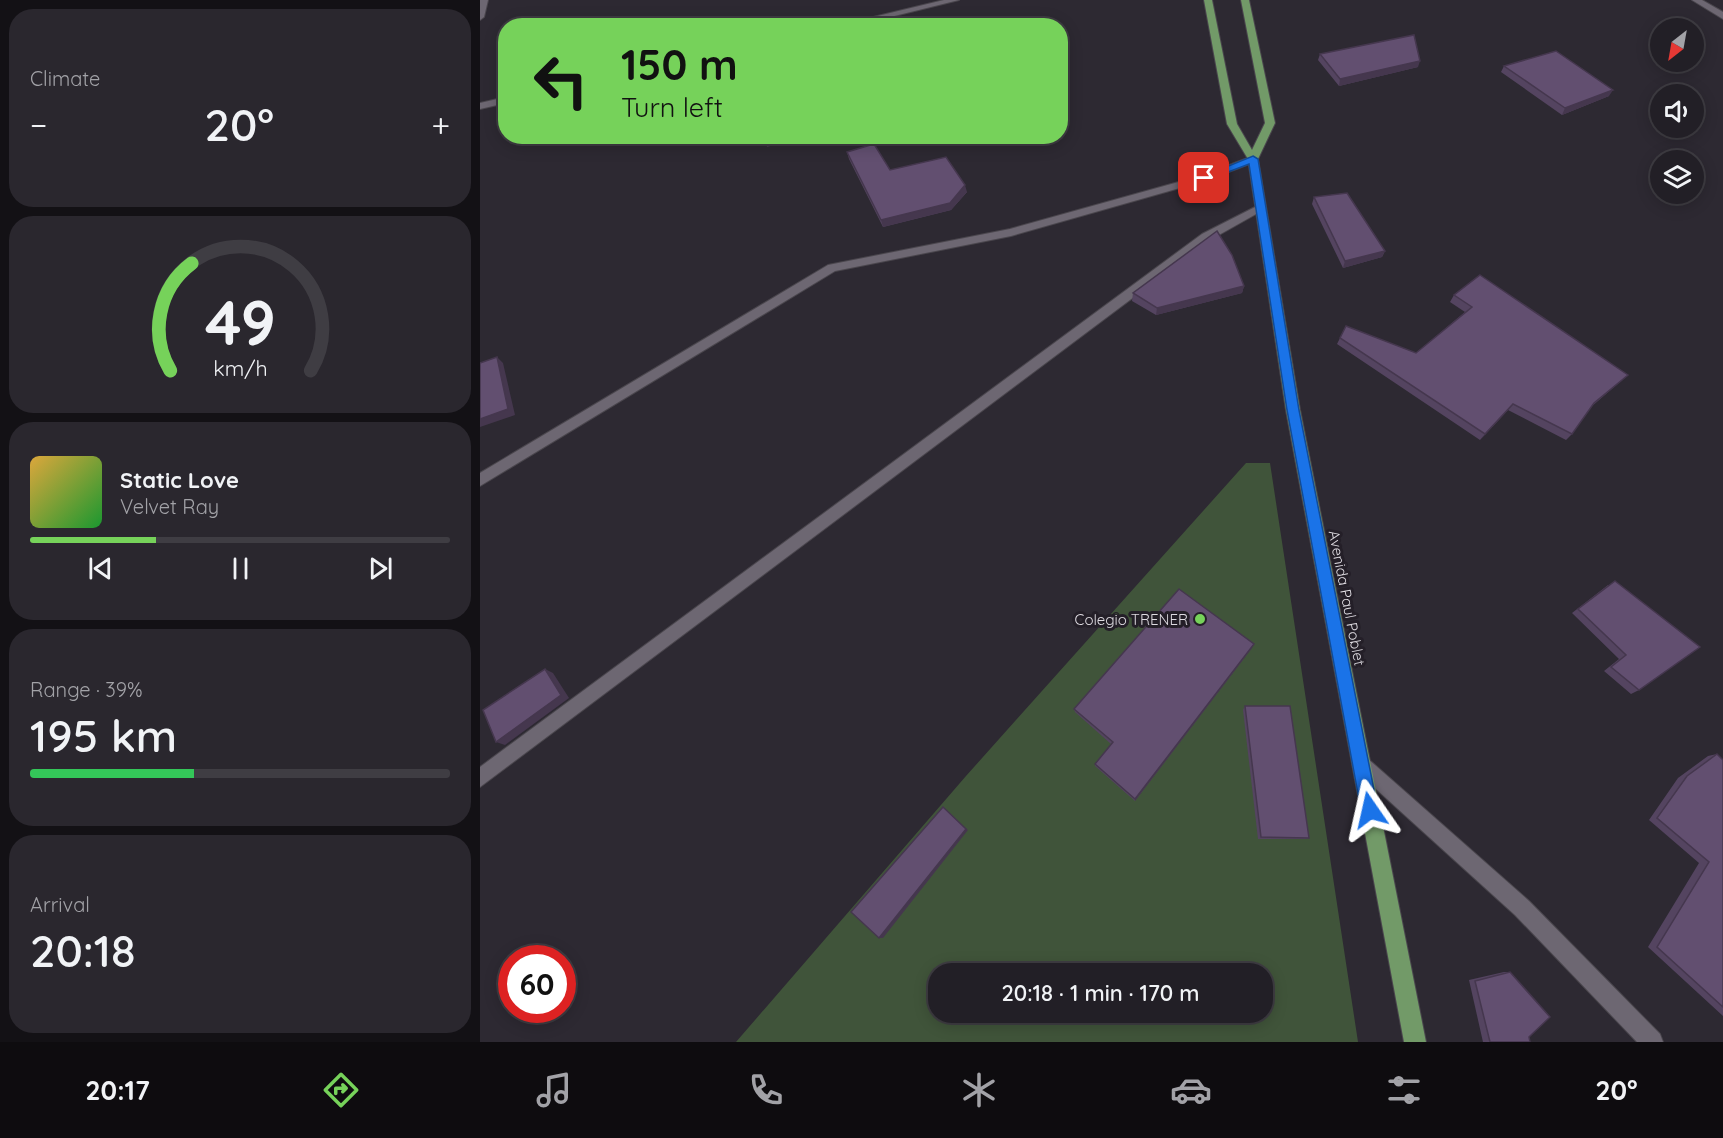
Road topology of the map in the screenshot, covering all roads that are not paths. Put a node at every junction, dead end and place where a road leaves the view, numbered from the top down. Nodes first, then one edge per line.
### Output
1 (484, 0) edge
2 (955, 0) edge
3 (1208, 0) edge
4 (1245, 0) edge
5 (1696, 0) edge
6 (1723, 16) edge
7 (480, 17) edge
8 (875, 18) edge
9 (498, 102) edge
10 (480, 106) edge
11 (1253, 159) junction
12 (1261, 207) junction
13 (480, 480) edge
14 (1361, 764) junction
15 (480, 778) edge
16 (1415, 1042) edge
17 (1652, 1042) edge

1 - 7 street
2 - 8 street
3 - 11 main road, Avenida Paul Poblet
4 - 11 main road
5 - 6 street
9 - 10 street
11 - 12 main road, Avenida Paul Poblet
11 - 13 street
12 - 14 main road, Avenida Paul Poblet
12 - 15 street
14 - 16 main road, Avenida Paul Poblet
14 - 17 street

